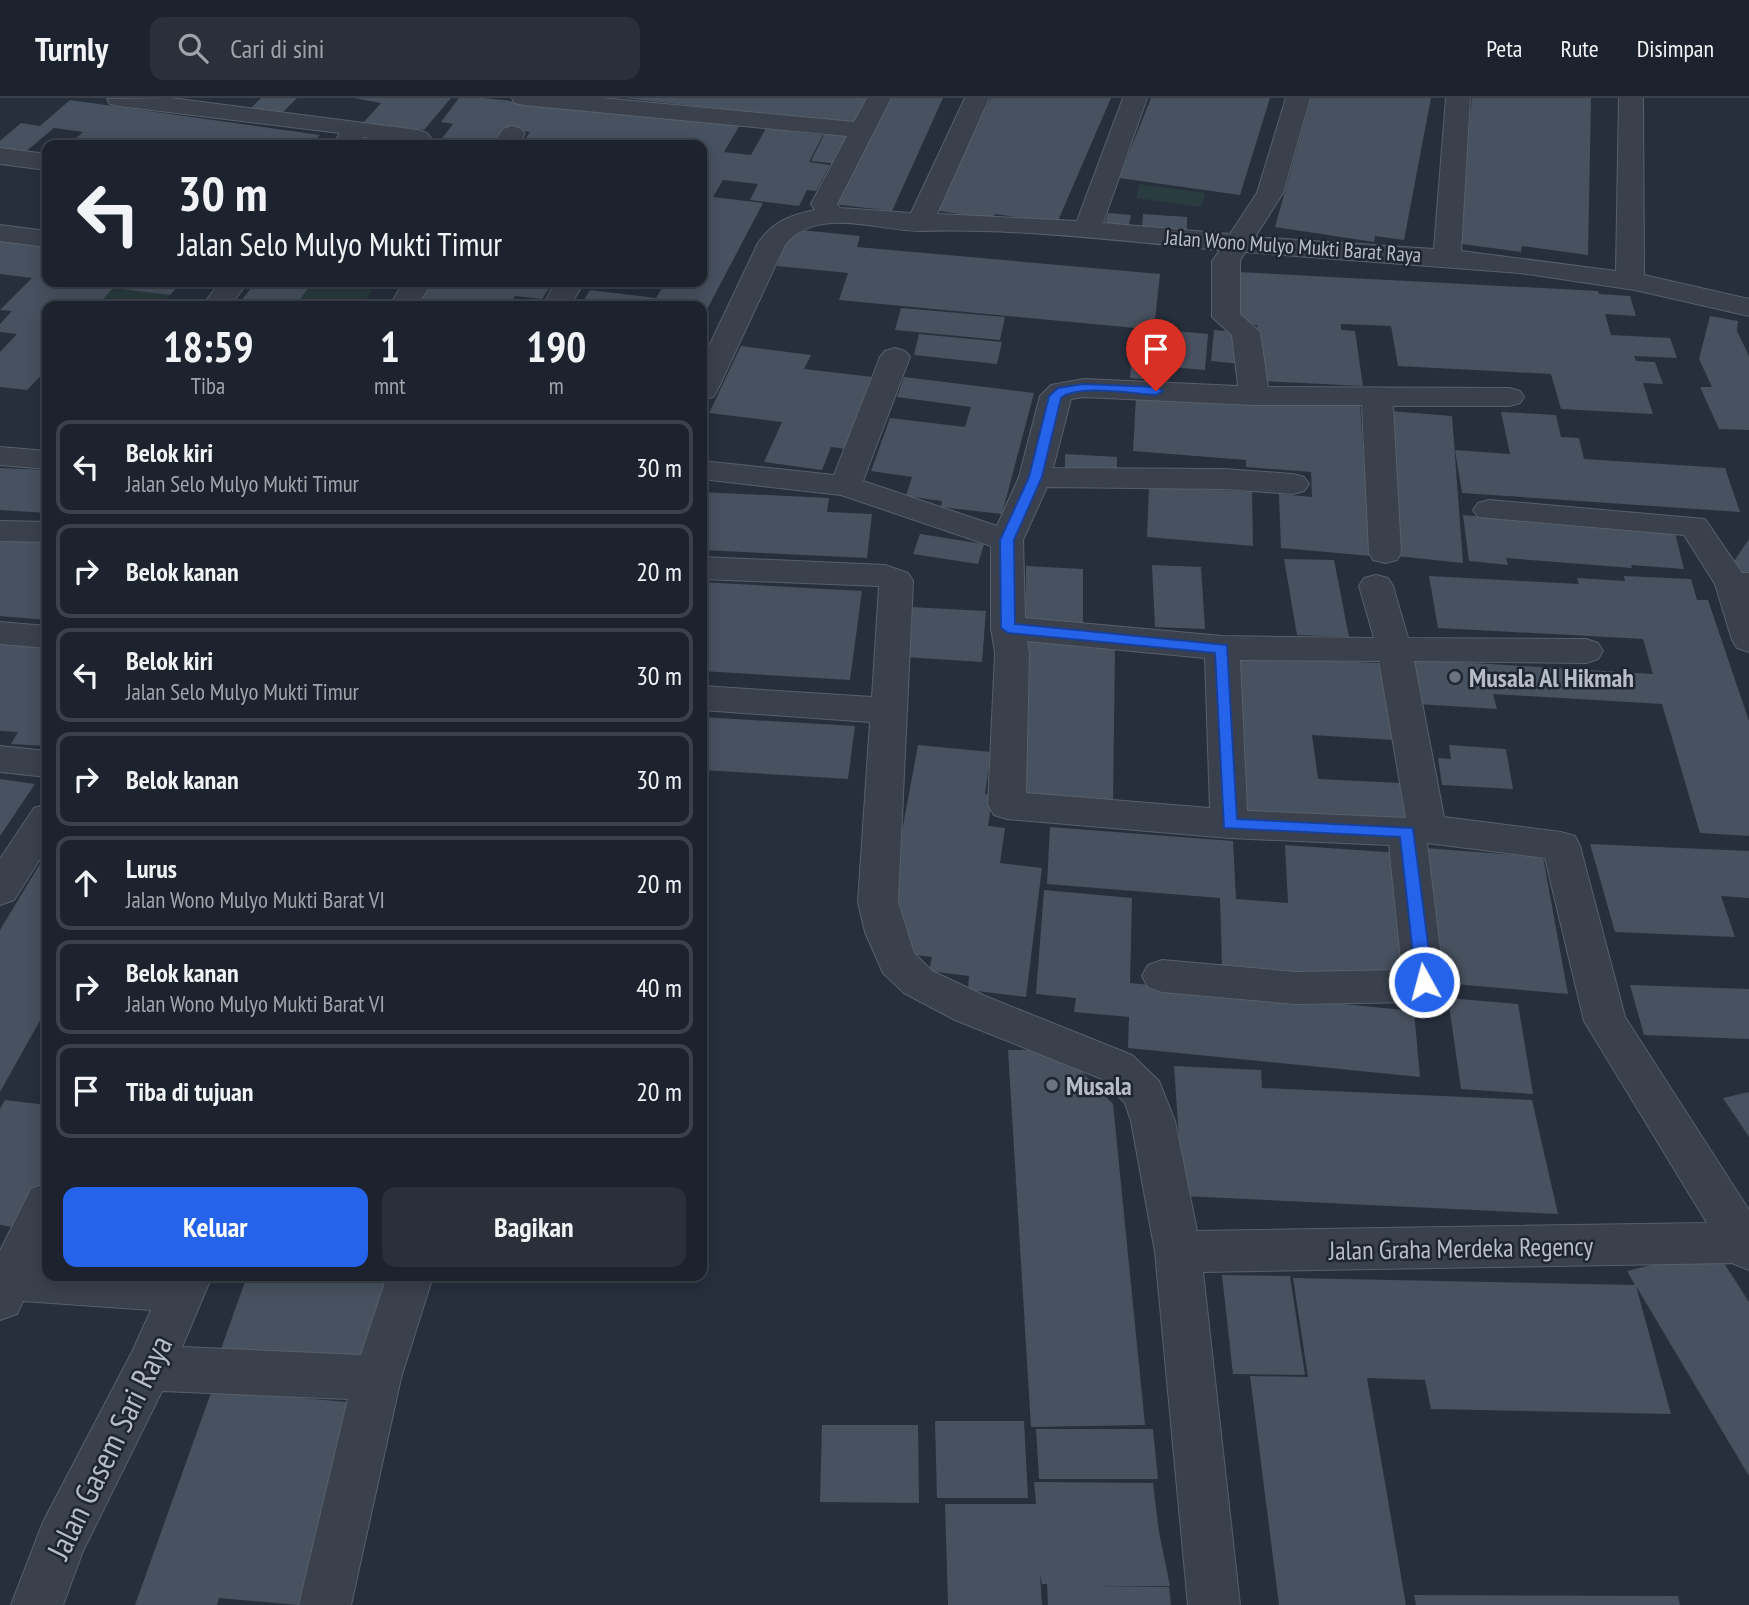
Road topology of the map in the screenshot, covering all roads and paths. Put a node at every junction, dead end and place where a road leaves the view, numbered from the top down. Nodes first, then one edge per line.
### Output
1 (524, 98) edge
2 (879, 98) edge
3 (977, 98) edge
4 (1135, 98) edge
5 (1298, 98) edge
6 (1458, 98) edge
7 (1631, 98) edge
8 (119, 99) edge
9 (864, 130) junction
10 (351, 137) edge
11 (418, 138) dead end
12 (0, 156) edge
13 (42, 161) edge
14 (832, 215) junction
15 (920, 223) junction
16 (1087, 230) junction
17 (0, 233) edge
18 (42, 238) edge
19 (1236, 244) junction
20 (1447, 257) junction
21 (1630, 280) junction
22 (1749, 308) edge
23 (895, 357) dead end
24 (707, 380) edge
25 (1377, 395) junction
26 (1254, 396) junction
27 (1509, 397) dead end
28 (0, 456) edge
29 (42, 460) edge
30 (707, 471) edge
31 (1035, 477) junction
32 (1293, 484) dead end
33 (845, 485) junction
34 (1489, 510) dead end
35 (0, 531) edge
36 (42, 532) edge
37 (1007, 540) junction
38 (1385, 553) dead end
39 (707, 568) edge
40 (1741, 584) edge
41 (1376, 586) dead end
42 (1008, 628) junction
43 (0, 633) edge
44 (42, 636) edge
45 (1749, 640) edge
46 (1222, 648) junction
47 (1394, 648) junction
48 (1586, 651) dead end
49 (707, 698) edge
50 (889, 711) junction
51 (0, 759) edge
52 (42, 763) edge
53 (1229, 824) junction
54 (42, 826) edge
55 (1417, 831) junction
56 (0, 890) edge
57 (1162, 976) dead end
58 (42, 1212) edge
59 (1747, 1246) edge
60 (1178, 1252) junction
61 (408, 1281) edge
62 (186, 1283) edge
63 (3, 1286) edge
64 (149, 1368) junction
65 (376, 1378) junction
66 (37, 1605) edge
67 (325, 1605) edge
68 (1214, 1605) edge

1 - 9 street
2 - 9 street
3 - 15 street
4 - 16 street
5 - 19 street
6 - 20 street
7 - 21 street
8 - 10 street
9 - 14 street
10 - 11 street
12 - 13 street
14 - 15 street, Jalan Wono Mulyo Mukti Barat Raya
14 - 24 street, Jalan Wono Mulyo Mukti Barat Raya
15 - 16 street, Jalan Wono Mulyo Mukti Barat Raya
16 - 19 street, Jalan Wono Mulyo Mukti Barat Raya
17 - 18 street
19 - 20 street, Jalan Wono Mulyo Mukti Barat Raya
19 - 26 street
20 - 21 street, Jalan Wono Mulyo Mukti Barat Raya
21 - 22 street, Jalan Wono Mulyo Mukti Barat Raya
23 - 33 street
25 - 26 street
25 - 27 street
25 - 38 street
26 - 31 street
28 - 29 street
30 - 33 street
31 - 32 street
31 - 37 street
33 - 37 street
34 - 40 street
35 - 36 street
37 - 42 street
39 - 50 street
40 - 45 street
41 - 47 street
42 - 46 street
42 - 53 street
43 - 44 street
46 - 47 street
46 - 53 street
47 - 48 street
47 - 55 street
49 - 50 street
50 - 60 street
51 - 52 street
53 - 55 street
54 - 56 street
55 - 57 street
55 - 59 street
58 - 63 street
59 - 60 street, Jalan Graha Merdeka Regency
60 - 68 street
61 - 65 street
62 - 63 street
62 - 64 street, Jalan Gasem Sari Raya
64 - 65 street
64 - 66 street, Jalan Gasem Sari Raya
65 - 67 street

